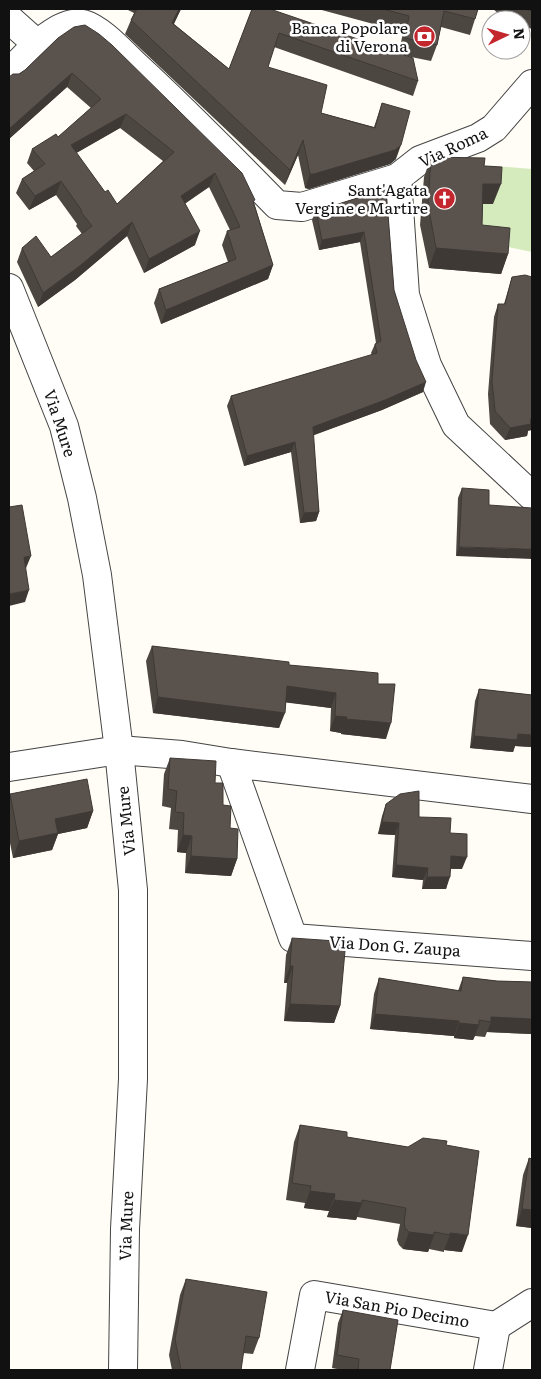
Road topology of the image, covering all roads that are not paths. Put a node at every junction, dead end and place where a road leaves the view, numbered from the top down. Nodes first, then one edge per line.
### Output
1 (9, 19) edge
2 (37, 44) junction
3 (9, 72) edge
4 (532, 84) edge
5 (397, 178) junction
6 (9, 288) edge
7 (532, 496) edge
8 (119, 750) junction
9 (231, 763) junction
10 (9, 767) edge
11 (532, 799) edge
12 (532, 956) edge
13 (532, 1303) edge
14 (496, 1326) junction
15 (123, 1370) edge
16 (300, 1370) edge
17 (488, 1370) edge

1 - 2 street
2 - 3 street
2 - 5 street, Via Roma
4 - 5 street, Via Roma
5 - 7 street
6 - 8 street, Via Mure
8 - 9 street
8 - 10 street
8 - 15 street, Via Mure
9 - 11 street
9 - 12 street, Via Don G. Zaupa
13 - 14 street
14 - 16 street, Via San Pio Decimo
14 - 17 street

